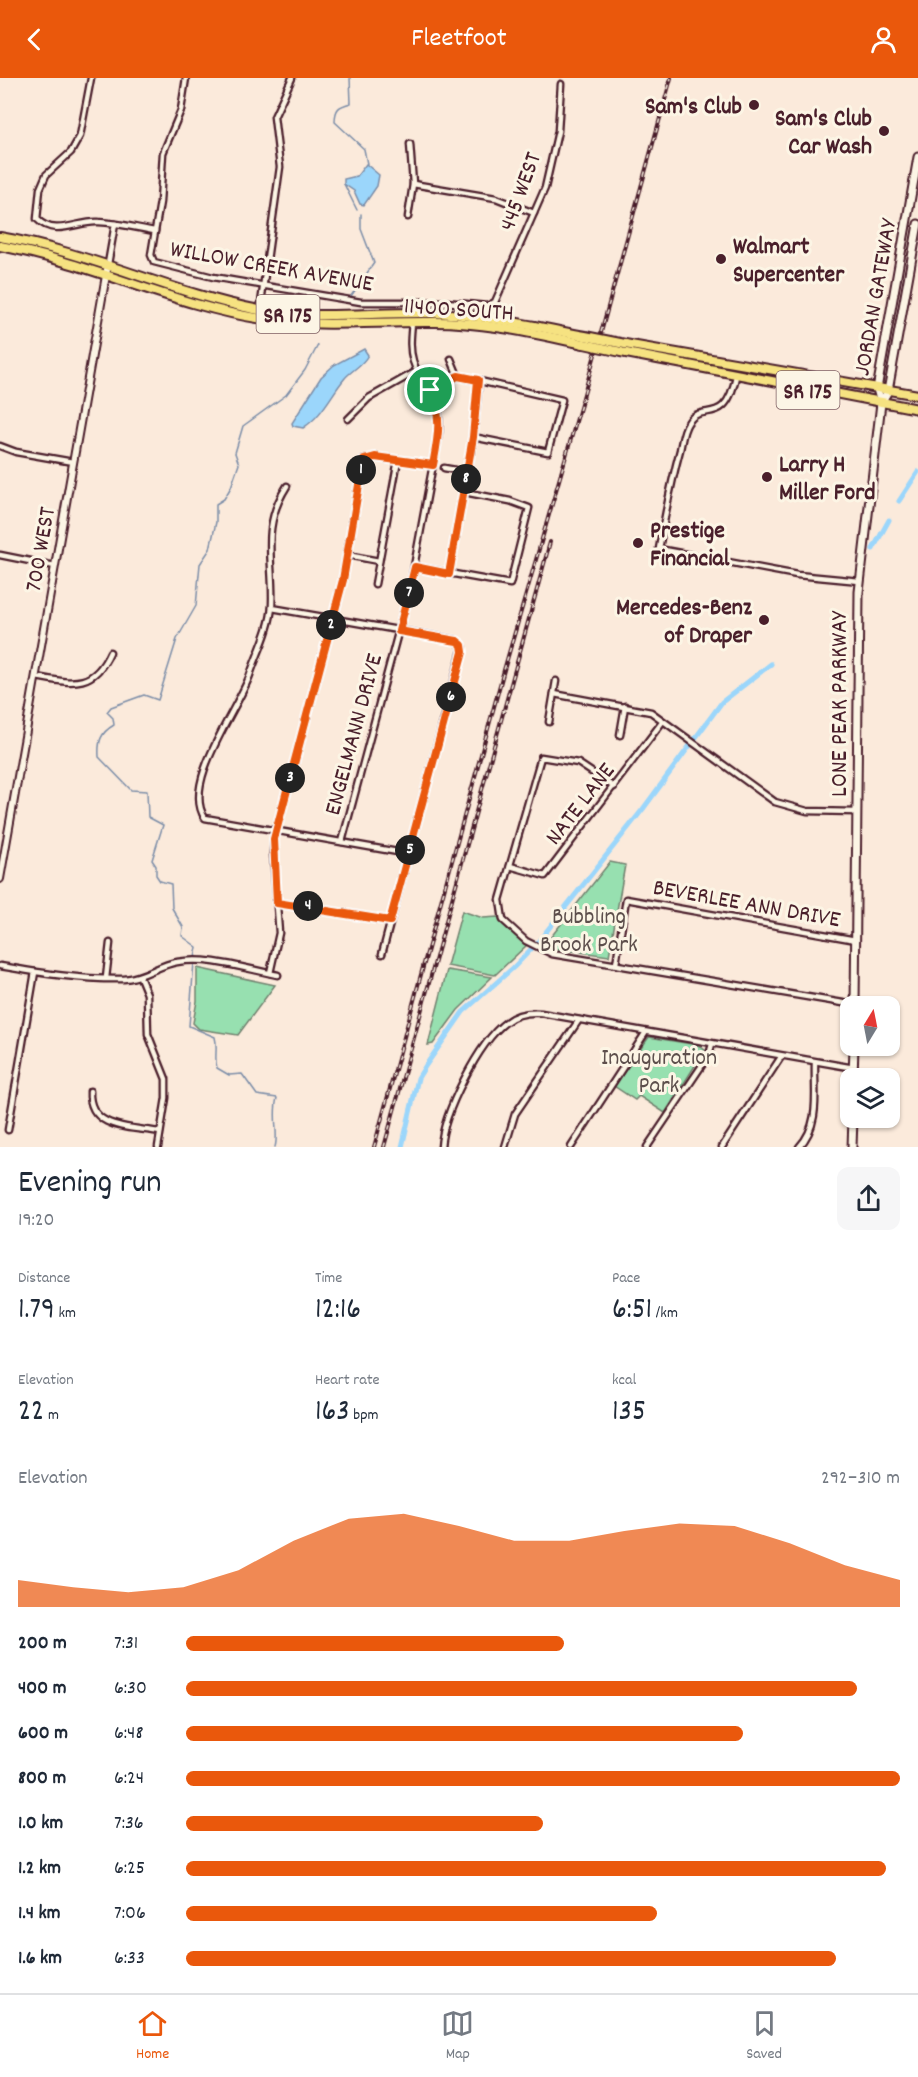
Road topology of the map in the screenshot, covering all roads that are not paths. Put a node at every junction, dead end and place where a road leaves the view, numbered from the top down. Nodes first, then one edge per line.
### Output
1 (91, 78) edge
2 (186, 78) edge
3 (292, 78) edge
4 (561, 84) dead end
5 (410, 144) dead end
6 (918, 158) edge
7 (413, 184) junction
8 (534, 213) junction
9 (408, 216) dead end
10 (115, 224) junction
11 (918, 224) edge
12 (155, 231) junction
13 (0, 237) edge
14 (0, 246) edge
15 (108, 264) junction
16 (107, 274) junction
17 (264, 286) junction
18 (493, 305) joint
19 (260, 310) junction
20 (464, 315) junction
21 (412, 322) junction
22 (585, 340) junction
23 (623, 348) junction
24 (451, 359) dead end
25 (417, 370) junction
26 (458, 376) junction
27 (736, 376) junction
28 (478, 380) junction
29 (877, 389) junction
30 (430, 390) junction
31 (888, 390) junction
32 (918, 395) edge
33 (881, 403) junction
34 (918, 409) edge
35 (348, 419) dead end
36 (473, 437) junction
37 (0, 446) edge
38 (398, 460) junction
39 (73, 462) junction
40 (433, 465) junction
41 (444, 468) dead end
42 (467, 472) junction
43 (287, 486) dead end
44 (464, 492) junction
45 (0, 555) edge
46 (347, 555) junction
47 (379, 561) junction
48 (55, 566) junction
49 (415, 567) junction
50 (449, 574) junction
51 (860, 581) junction
52 (375, 584) dead end
53 (272, 609) junction
54 (333, 619) junction
55 (399, 631) junction
56 (110, 652) dead end
57 (36, 677) junction
58 (556, 681) dead end
59 (554, 694) junction
60 (626, 706) junction
61 (549, 722) dead end
62 (663, 722) junction
63 (620, 735) dead end
64 (614, 787) junction
65 (857, 812) junction
66 (276, 830) junction
67 (342, 842) junction
68 (409, 854) junction
69 (510, 866) junction
70 (0, 879) edge
71 (277, 903) junction
72 (390, 921) junction
73 (856, 939) junction
74 (110, 943) dead end
75 (382, 954) dead end
76 (616, 964) junction
77 (0, 966) edge
78 (35, 972) junction
79 (270, 973) junction
80 (278, 975) dead end
81 (140, 976) junction
82 (106, 978) junction
83 (855, 996) edge
84 (840, 1003) edge
85 (579, 1020) junction
86 (645, 1032) junction
87 (712, 1044) junction
88 (781, 1056) junction
89 (854, 1056) edge
90 (815, 1063) junction
91 (854, 1068) joint
92 (90, 1091) dead end
93 (853, 1128) edge
94 (8, 1130) dead end
95 (160, 1132) junction
96 (158, 1147) edge
97 (441, 1147) edge
98 (506, 1147) edge
99 (571, 1147) edge
100 (646, 1147) edge
101 (722, 1147) edge
102 (799, 1147) edge
103 (852, 1147) edge

1 - 10 street
2 - 12 street
3 - 17 street
4 - 8 street, 445 WEST
5 - 7 street
6 - 29 main road, JORDAN GATEWAY
7 - 8 street
7 - 9 street
8 - 18 street, 445 WEST
10 - 12 street
10 - 15 street, 700 WEST
11 - 31 main road, JORDAN GATEWAY
12 - 17 street, WILLOW CREEK AVENUE
13 - 15 main road, 11400 SOUTH / SR 175
14 - 16 main road, 11400 SOUTH / SR 175
15 - 16 street, 700 WEST
15 - 19 main road, 11400 SOUTH / SR 175
16 - 21 main road, 11400 SOUTH / SR 175
16 - 39 street, 700 WEST
17 - 18 street, WILLOW CREEK AVENUE
17 - 19 street
19 - 20 main road, 11400 SOUTH / SR 175
20 - 21 main road
20 - 22 main road, 11400 SOUTH / SR 175
21 - 22 main road, 11400 SOUTH / SR 175
21 - 25 street, ENGELMANN DRIVE
22 - 23 main road, 11400 SOUTH / SR 175, bridge
23 - 27 main road, 11400 SOUTH / SR 175
23 - 29 main road, 11400 SOUTH / SR 175
24 - 26 street
25 - 30 street, ENGELMANN DRIVE
25 - 35 street
26 - 28 street
26 - 30 street
27 - 33 main road, 11400 SOUTH / SR 175
27 - 51 street
28 - 36 street
28 - 36 street
29 - 31 main road, 11400 SOUTH / SR 175
29 - 33 main road, JORDAN GATEWAY
30 - 40 street, ENGELMANN DRIVE
31 - 32 main road, 11400 SOUTH / SR 175
31 - 33 main road, JORDAN GATEWAY
33 - 34 main road, 11400 SOUTH / SR 175
33 - 51 main road, LONE PEAK PARKWAY
36 - 42 street
37 - 39 street
38 - 40 street
38 - 46 street
38 - 47 street
39 - 48 street, 700 WEST
40 - 49 street, ENGELMANN DRIVE
41 - 42 street
42 - 44 street
43 - 53 street
44 - 50 street
44 - 50 street
45 - 48 street
46 - 47 street
46 - 54 street
47 - 52 street
48 - 57 street, 700 WEST
49 - 50 street
49 - 55 street, ENGELMANN DRIVE
51 - 65 main road, LONE PEAK PARKWAY
53 - 54 street
53 - 66 street
54 - 55 street
54 - 66 street
55 - 67 street, ENGELMANN DRIVE
55 - 68 street
56 - 57 street
57 - 70 street, 700 WEST
58 - 59 street
59 - 60 street
59 - 61 street
60 - 62 street
60 - 63 street
62 - 64 street, NATE LANE
62 - 65 street
64 - 69 street, NATE LANE
64 - 69 street
65 - 73 main road, LONE PEAK PARKWAY
66 - 67 street
66 - 71 street
67 - 68 street
68 - 72 street
69 - 76 street
71 - 72 street
71 - 79 street
72 - 75 street
73 - 76 street, BEVERLEE ANN DRIVE
73 - 83 main road, LONE PEAK PARKWAY
74 - 82 street
76 - 84 street
77 - 78 street
78 - 82 street
78 - 94 street
79 - 80 street
79 - 81 street
81 - 82 street
81 - 95 street
85 - 86 street
85 - 97 street
85 - 98 street
86 - 87 street
86 - 99 street
87 - 88 street
87 - 100 street
88 - 90 street
88 - 101 street
89 - 91 main road
90 - 91 street
90 - 102 street
92 - 95 street
93 - 103 main road
95 - 96 street

